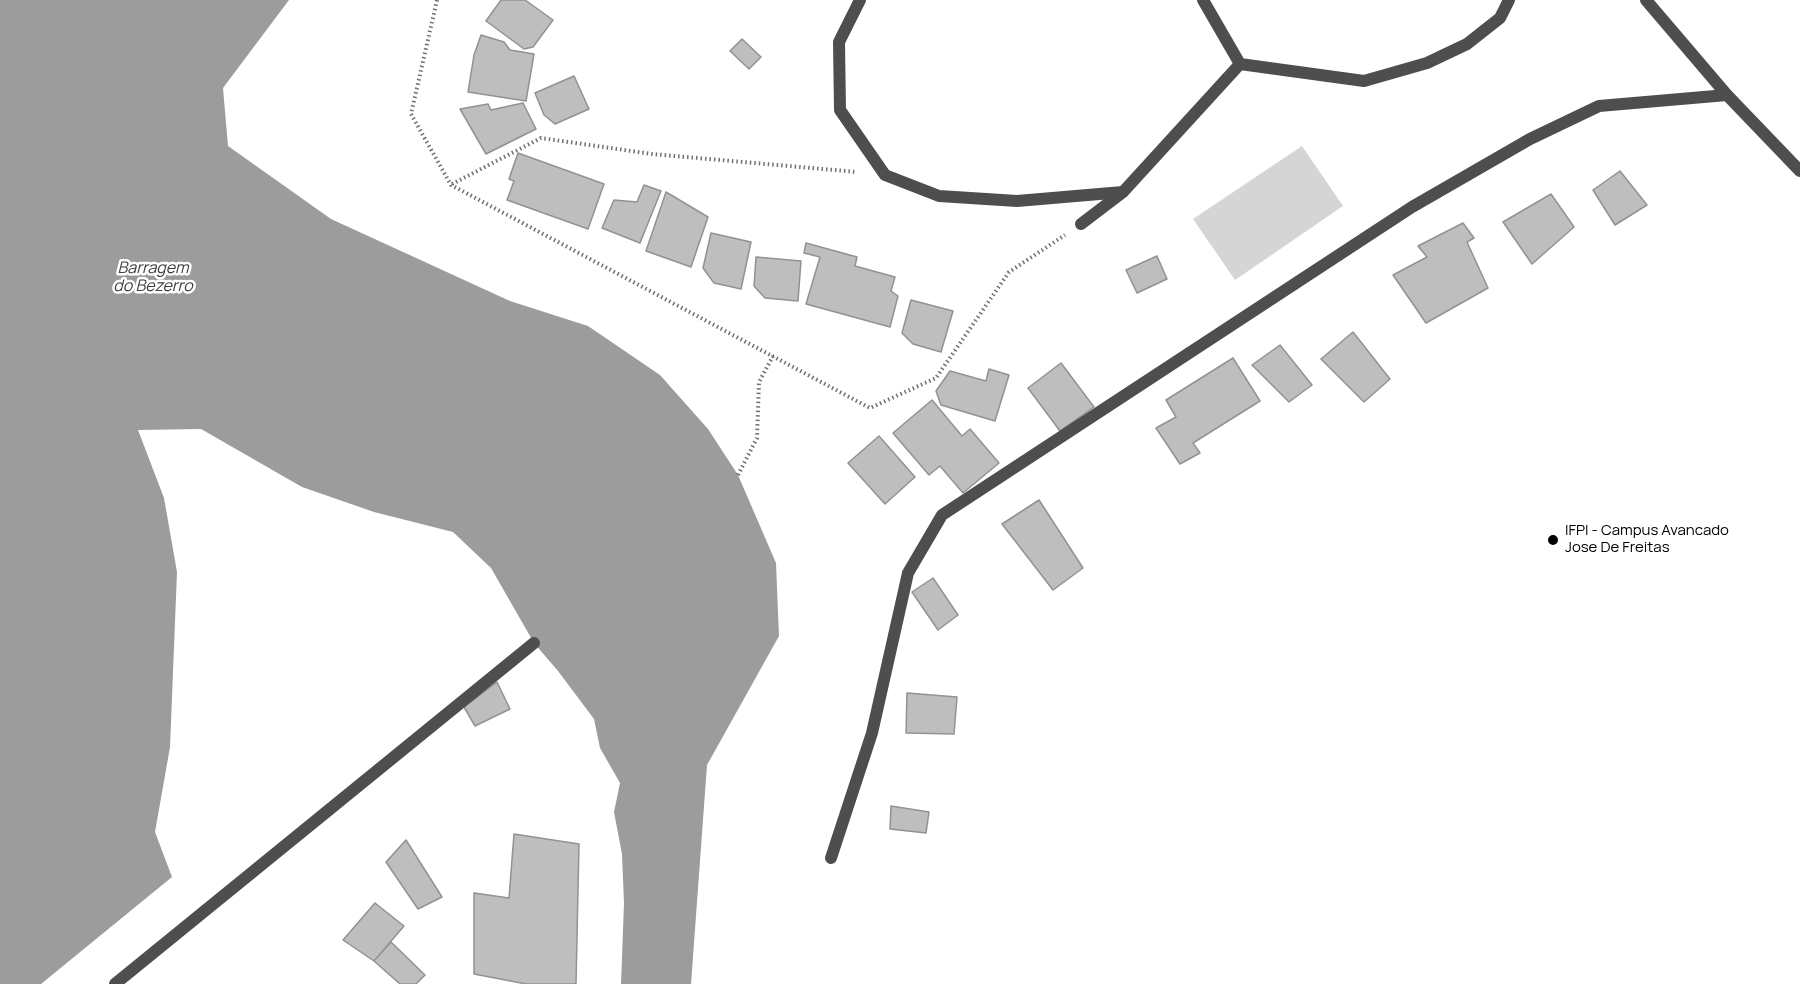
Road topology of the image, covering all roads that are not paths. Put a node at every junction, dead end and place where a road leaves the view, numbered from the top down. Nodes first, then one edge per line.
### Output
1 (860, 0) edge
2 (1203, 0) edge
3 (1509, 0) edge
4 (1646, 0) edge
5 (1240, 64) junction
6 (1727, 95) junction
7 (1800, 171) edge
8 (1123, 192) junction
9 (1081, 224) road end
10 (534, 643) dead end
11 (831, 858) dead end
12 (116, 984) edge

1 - 8 street
2 - 5 street
3 - 5 street
4 - 6 street
5 - 8 street
6 - 7 street
6 - 11 street
8 - 9 street
10 - 12 street

